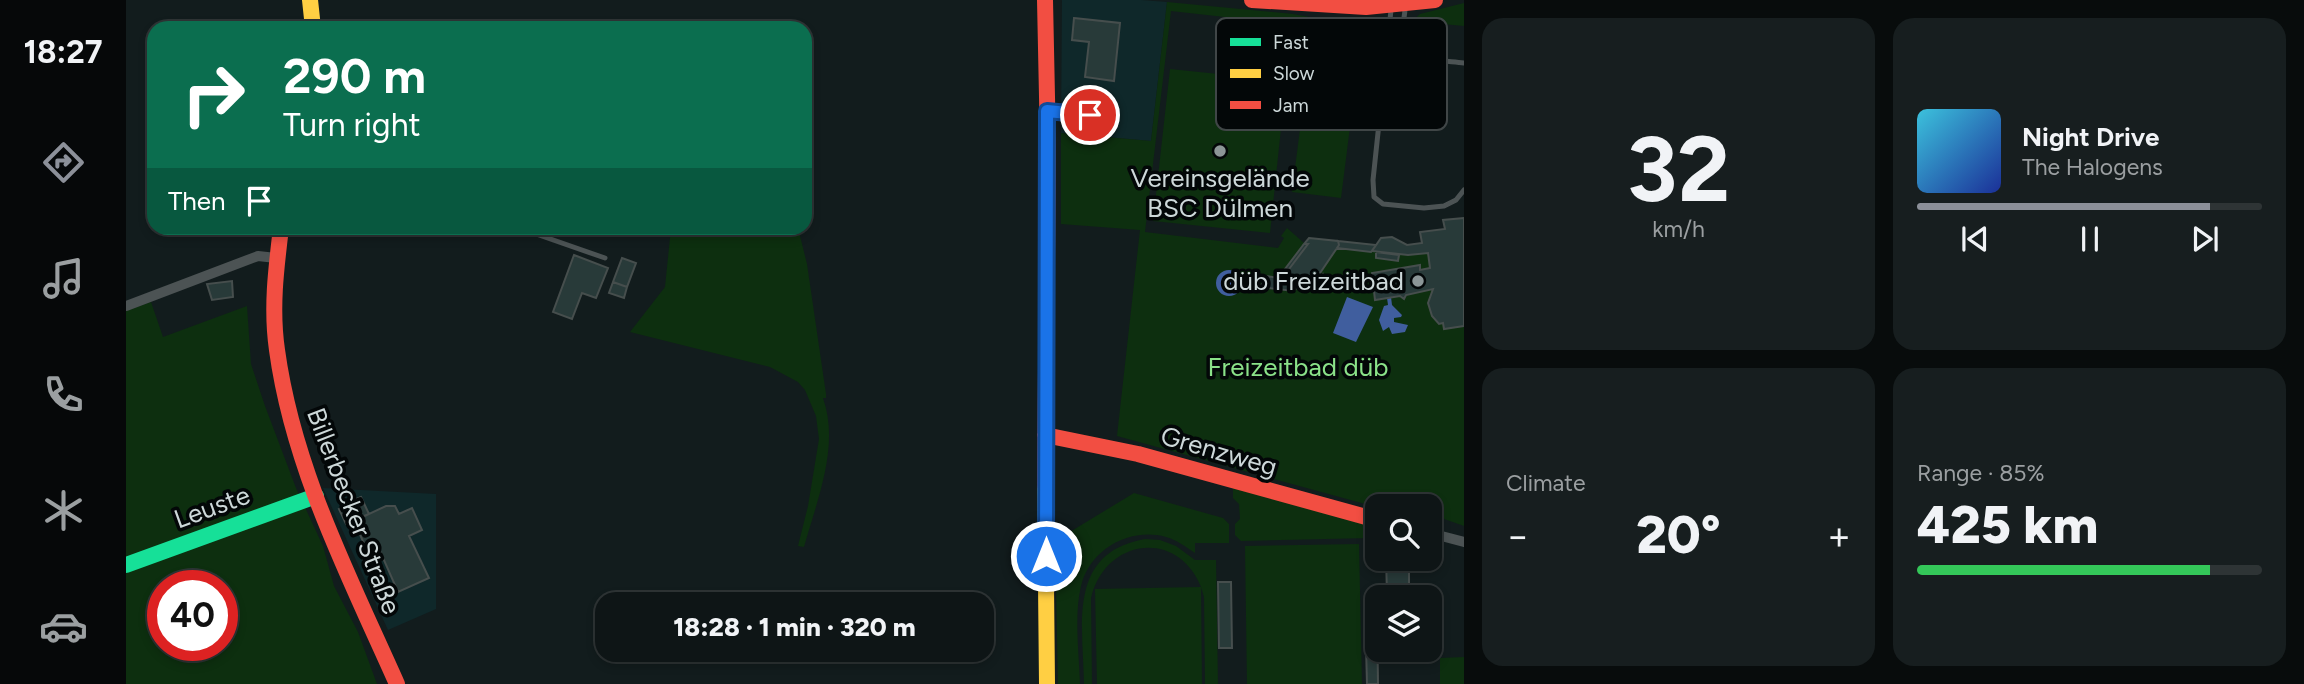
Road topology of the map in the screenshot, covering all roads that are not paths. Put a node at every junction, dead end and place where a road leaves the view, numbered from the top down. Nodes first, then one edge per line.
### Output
1 (310, 0) edge
2 (1045, 0) edge
3 (1252, 0) edge
4 (1435, 0) edge
5 (1285, 2) edge
6 (1398, 7) junction
7 (1396, 18) edge
8 (1399, 18) edge
9 (312, 21) edge
10 (1047, 111) junction
11 (1090, 115) dead end
12 (1380, 130) edge
13 (1464, 190) edge
14 (280, 235) edge
15 (539, 235) edge
16 (276, 258) junction
17 (605, 258) dead end
18 (126, 306) edge
19 (1045, 435) junction
20 (316, 496) junction
21 (1365, 517) edge
22 (1442, 536) edge
23 (1464, 542) edge
24 (126, 565) edge
25 (397, 684) edge
26 (1047, 684) edge

1 - 9 street
2 - 10 street
3 - 5 street
4 - 6 street
5 - 6 street
6 - 7 lane
6 - 8 lane
10 - 11 lane
10 - 19 street
12 - 13 lane
14 - 16 street, Billerbecker Straße
15 - 17 lane
16 - 18 street
16 - 20 street, Billerbecker Straße
19 - 21 street, Grenzweg
19 - 26 street
20 - 24 street, Leuste
20 - 25 street, Billerbecker Straße
22 - 23 street

